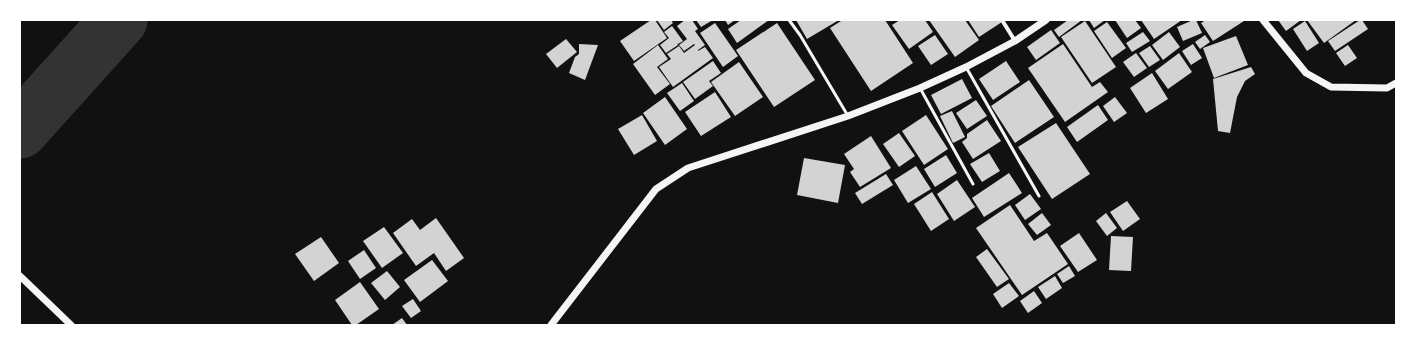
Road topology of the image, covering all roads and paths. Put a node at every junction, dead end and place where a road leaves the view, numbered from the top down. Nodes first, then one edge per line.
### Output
1 (789, 20) edge
2 (1002, 20) edge
3 (1046, 20) edge
4 (1263, 20) edge
5 (1015, 41) junction
6 (966, 67) junction
7 (1396, 83) edge
8 (920, 88) junction
9 (848, 116) junction
10 (973, 184) dead end
11 (1039, 196) dead end
12 (20, 276) edge
13 (71, 325) edge
14 (551, 325) edge

1 - 9 lane
2 - 5 street
3 - 5 street
4 - 7 street
5 - 6 street
6 - 8 street
6 - 11 lane
8 - 9 street
8 - 10 lane
9 - 14 street
12 - 13 street

